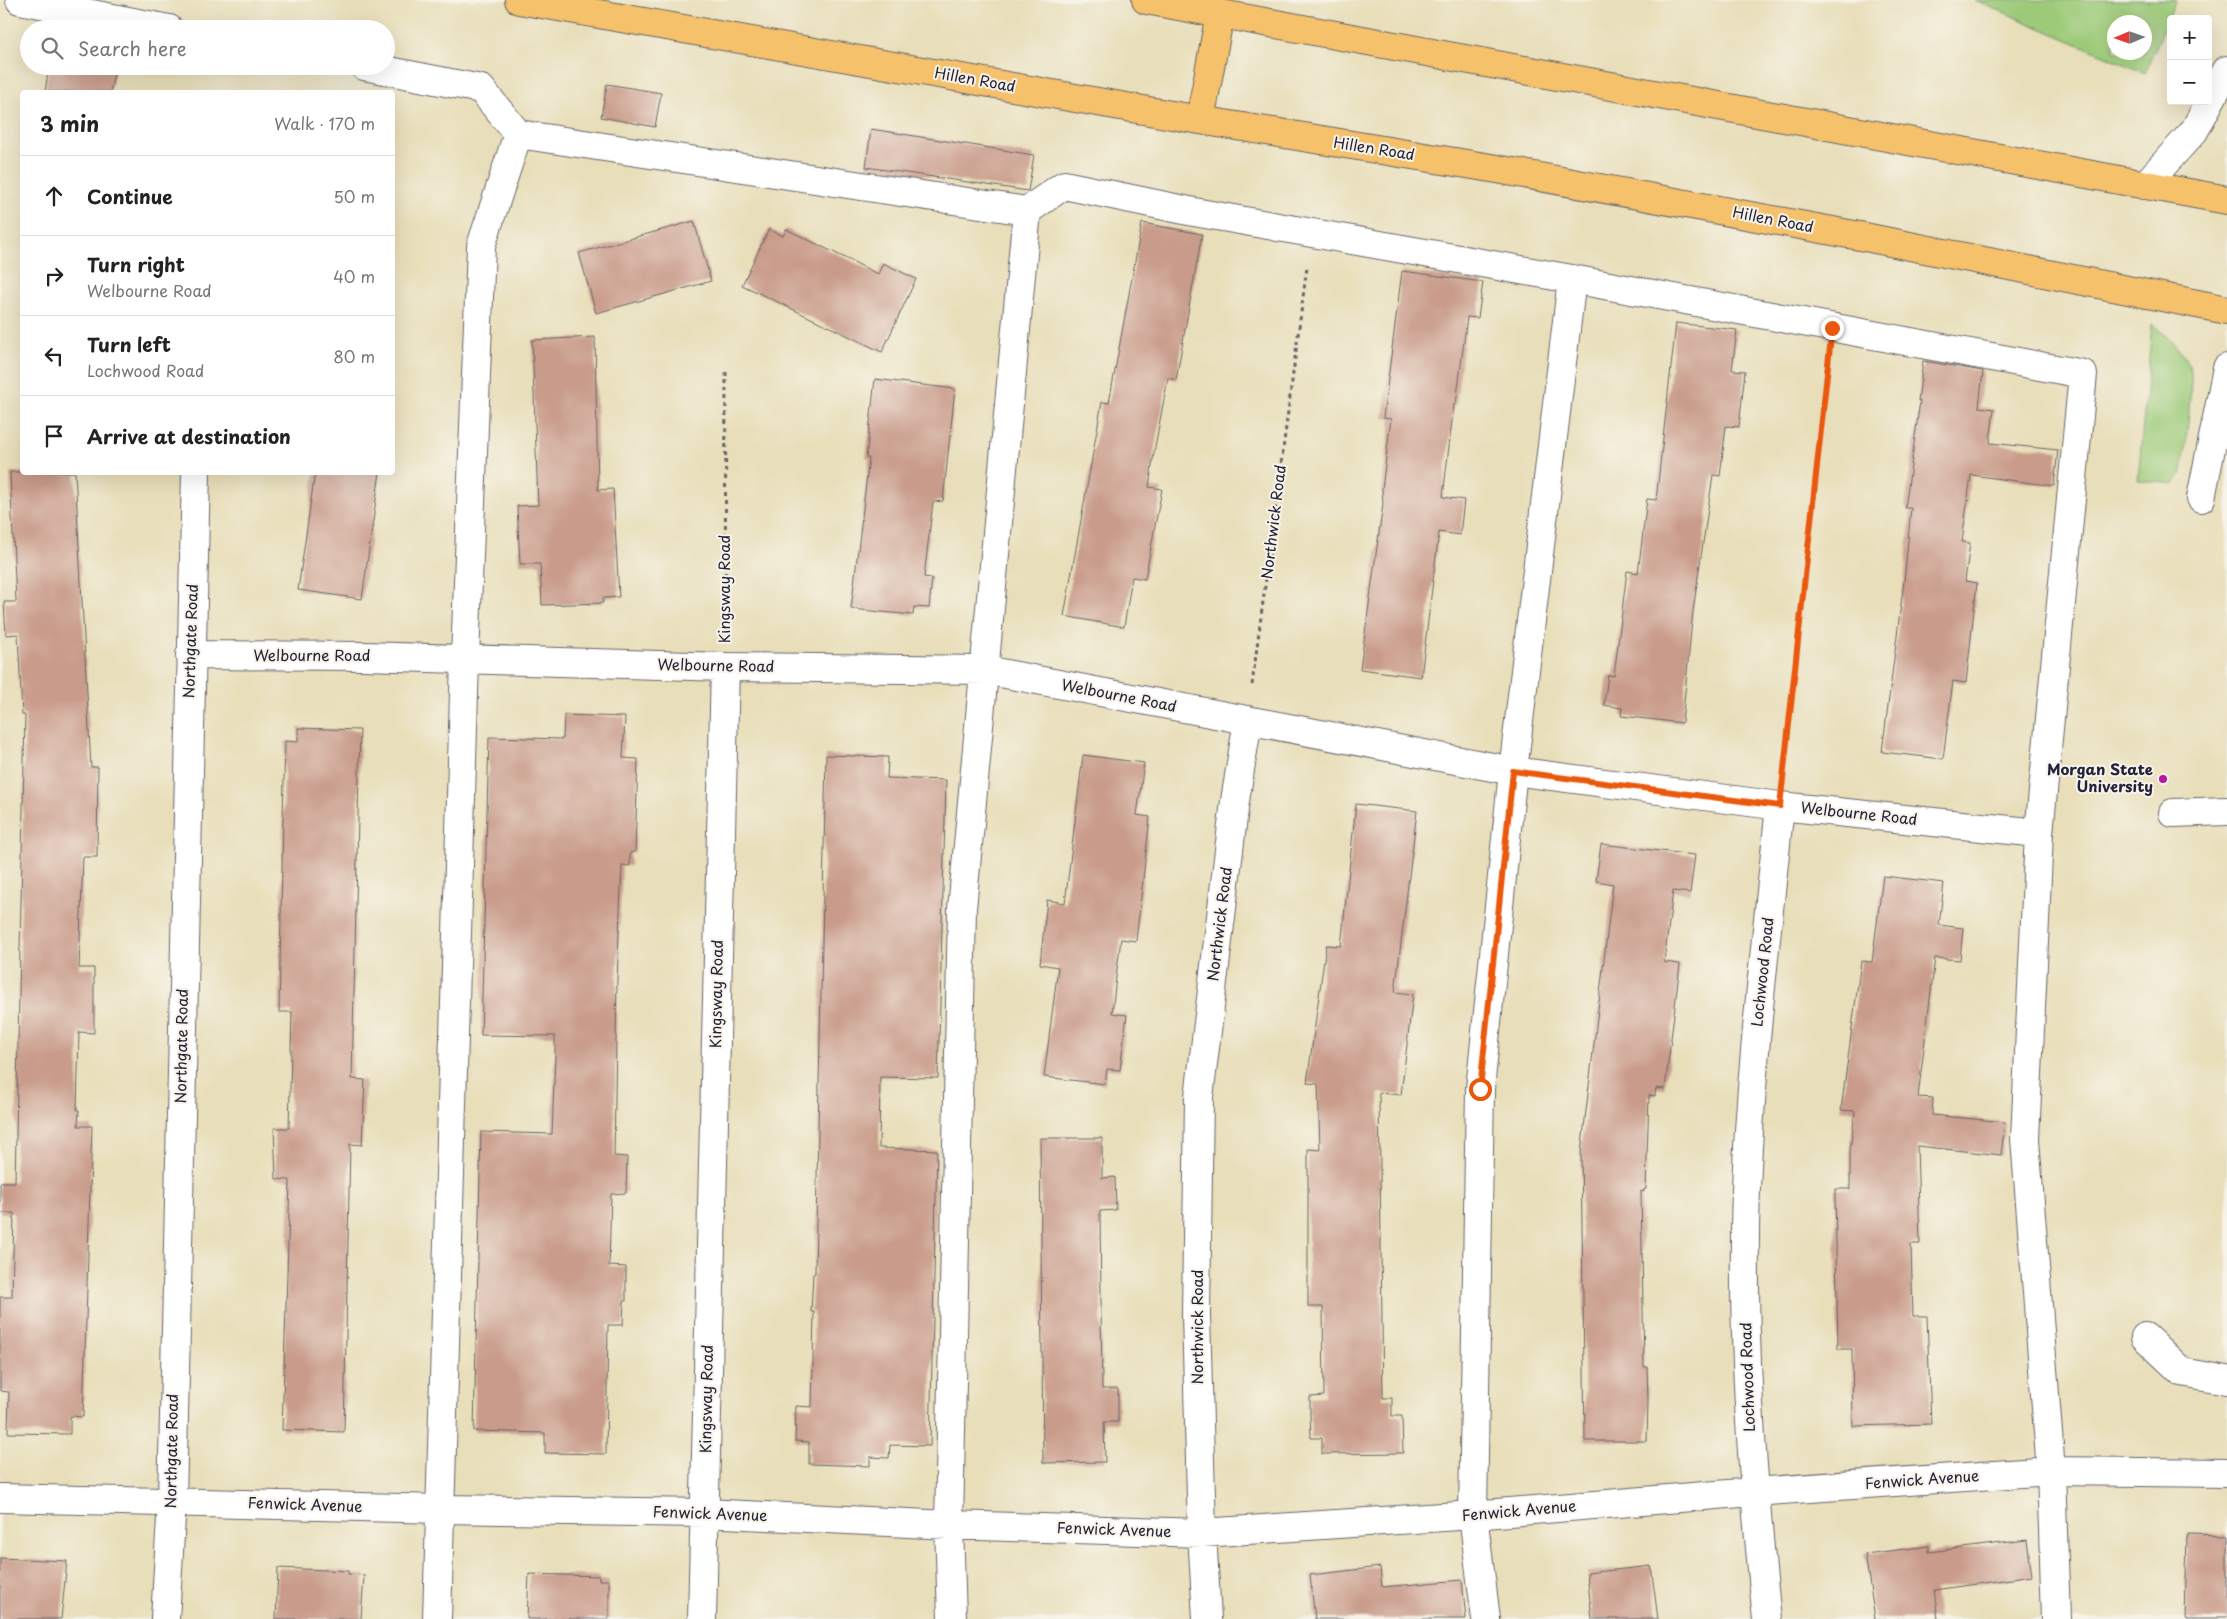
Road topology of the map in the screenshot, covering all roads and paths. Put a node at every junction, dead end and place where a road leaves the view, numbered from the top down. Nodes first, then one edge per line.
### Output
1 (20, 0) edge
2 (519, 0) edge
3 (1146, 0) edge
4 (1221, 7) edge
5 (123, 20) edge
6 (2227, 70) edge
7 (395, 72) edge
8 (1200, 120) junction
9 (518, 134) junction
10 (2145, 185) junction
11 (2227, 200) edge
12 (1027, 211) junction
13 (1312, 233) junction
14 (1572, 279) junction
15 (2227, 310) edge
16 (1832, 328) junction
17 (726, 368) dead end
18 (2227, 368) edge
19 (196, 475) edge
20 (2201, 498) dead end
21 (190, 655) junction
22 (465, 659) junction
23 (725, 667) junction
24 (985, 670) junction
25 (1248, 720) junction
26 (1513, 771) junction
27 (1780, 806) junction
28 (2227, 811) edge
29 (2173, 813) dead end
30 (2039, 833) junction
31 (2145, 1337) dead end
32 (2227, 1380) edge
33 (2051, 1471) junction
34 (2227, 1473) edge
35 (1753, 1492) junction
36 (0, 1498) edge
37 (172, 1501) junction
38 (442, 1509) junction
39 (705, 1513) junction
40 (1473, 1515) junction
41 (949, 1525) junction
42 (1202, 1533) junction
43 (165, 1619) edge
44 (437, 1619) edge
45 (702, 1619) edge
46 (952, 1619) edge
47 (1208, 1619) edge
48 (1486, 1619) edge
49 (1767, 1619) edge
50 (2056, 1619) edge

1 - 5 street
2 - 8 main road, Hillen Road
3 - 4 main road
4 - 8 main road
4 - 10 main road
6 - 10 street
7 - 9 street
8 - 15 main road, Hillen Road
9 - 12 street
9 - 22 street
10 - 11 main road
12 - 13 street
12 - 24 street
13 - 14 street
13 - 25 path, Northwick Road
14 - 16 street
14 - 26 street
16 - 27 path
16 - 30 street
17 - 23 path, Kingsway Road
18 - 20 street
19 - 21 street, Northgate Road
21 - 22 street, Welbourne Road
21 - 37 street, Northgate Road
22 - 23 street, Welbourne Road
22 - 38 street
23 - 24 street, Welbourne Road
23 - 39 street, Kingsway Road
24 - 25 street, Welbourne Road
24 - 41 street
25 - 26 street, Welbourne Road
25 - 42 street, Northwick Road
26 - 27 street, Welbourne Road
26 - 40 street
27 - 30 street, Welbourne Road
27 - 35 street, Lochwood Road
28 - 29 street
30 - 33 street
31 - 32 street
33 - 34 street, Fenwick Avenue
33 - 35 street, Fenwick Avenue
33 - 50 street
35 - 40 street, Fenwick Avenue
35 - 49 street, Lochwood Road
36 - 37 street, Fenwick Avenue
37 - 38 street, Fenwick Avenue
37 - 43 street, Northgate Road
38 - 39 street, Fenwick Avenue
38 - 44 street
39 - 41 street, Fenwick Avenue
39 - 45 street, Kingsway Road
40 - 42 street, Fenwick Avenue
40 - 48 street
41 - 42 street, Fenwick Avenue
41 - 46 street
42 - 47 street, Northwick Road

